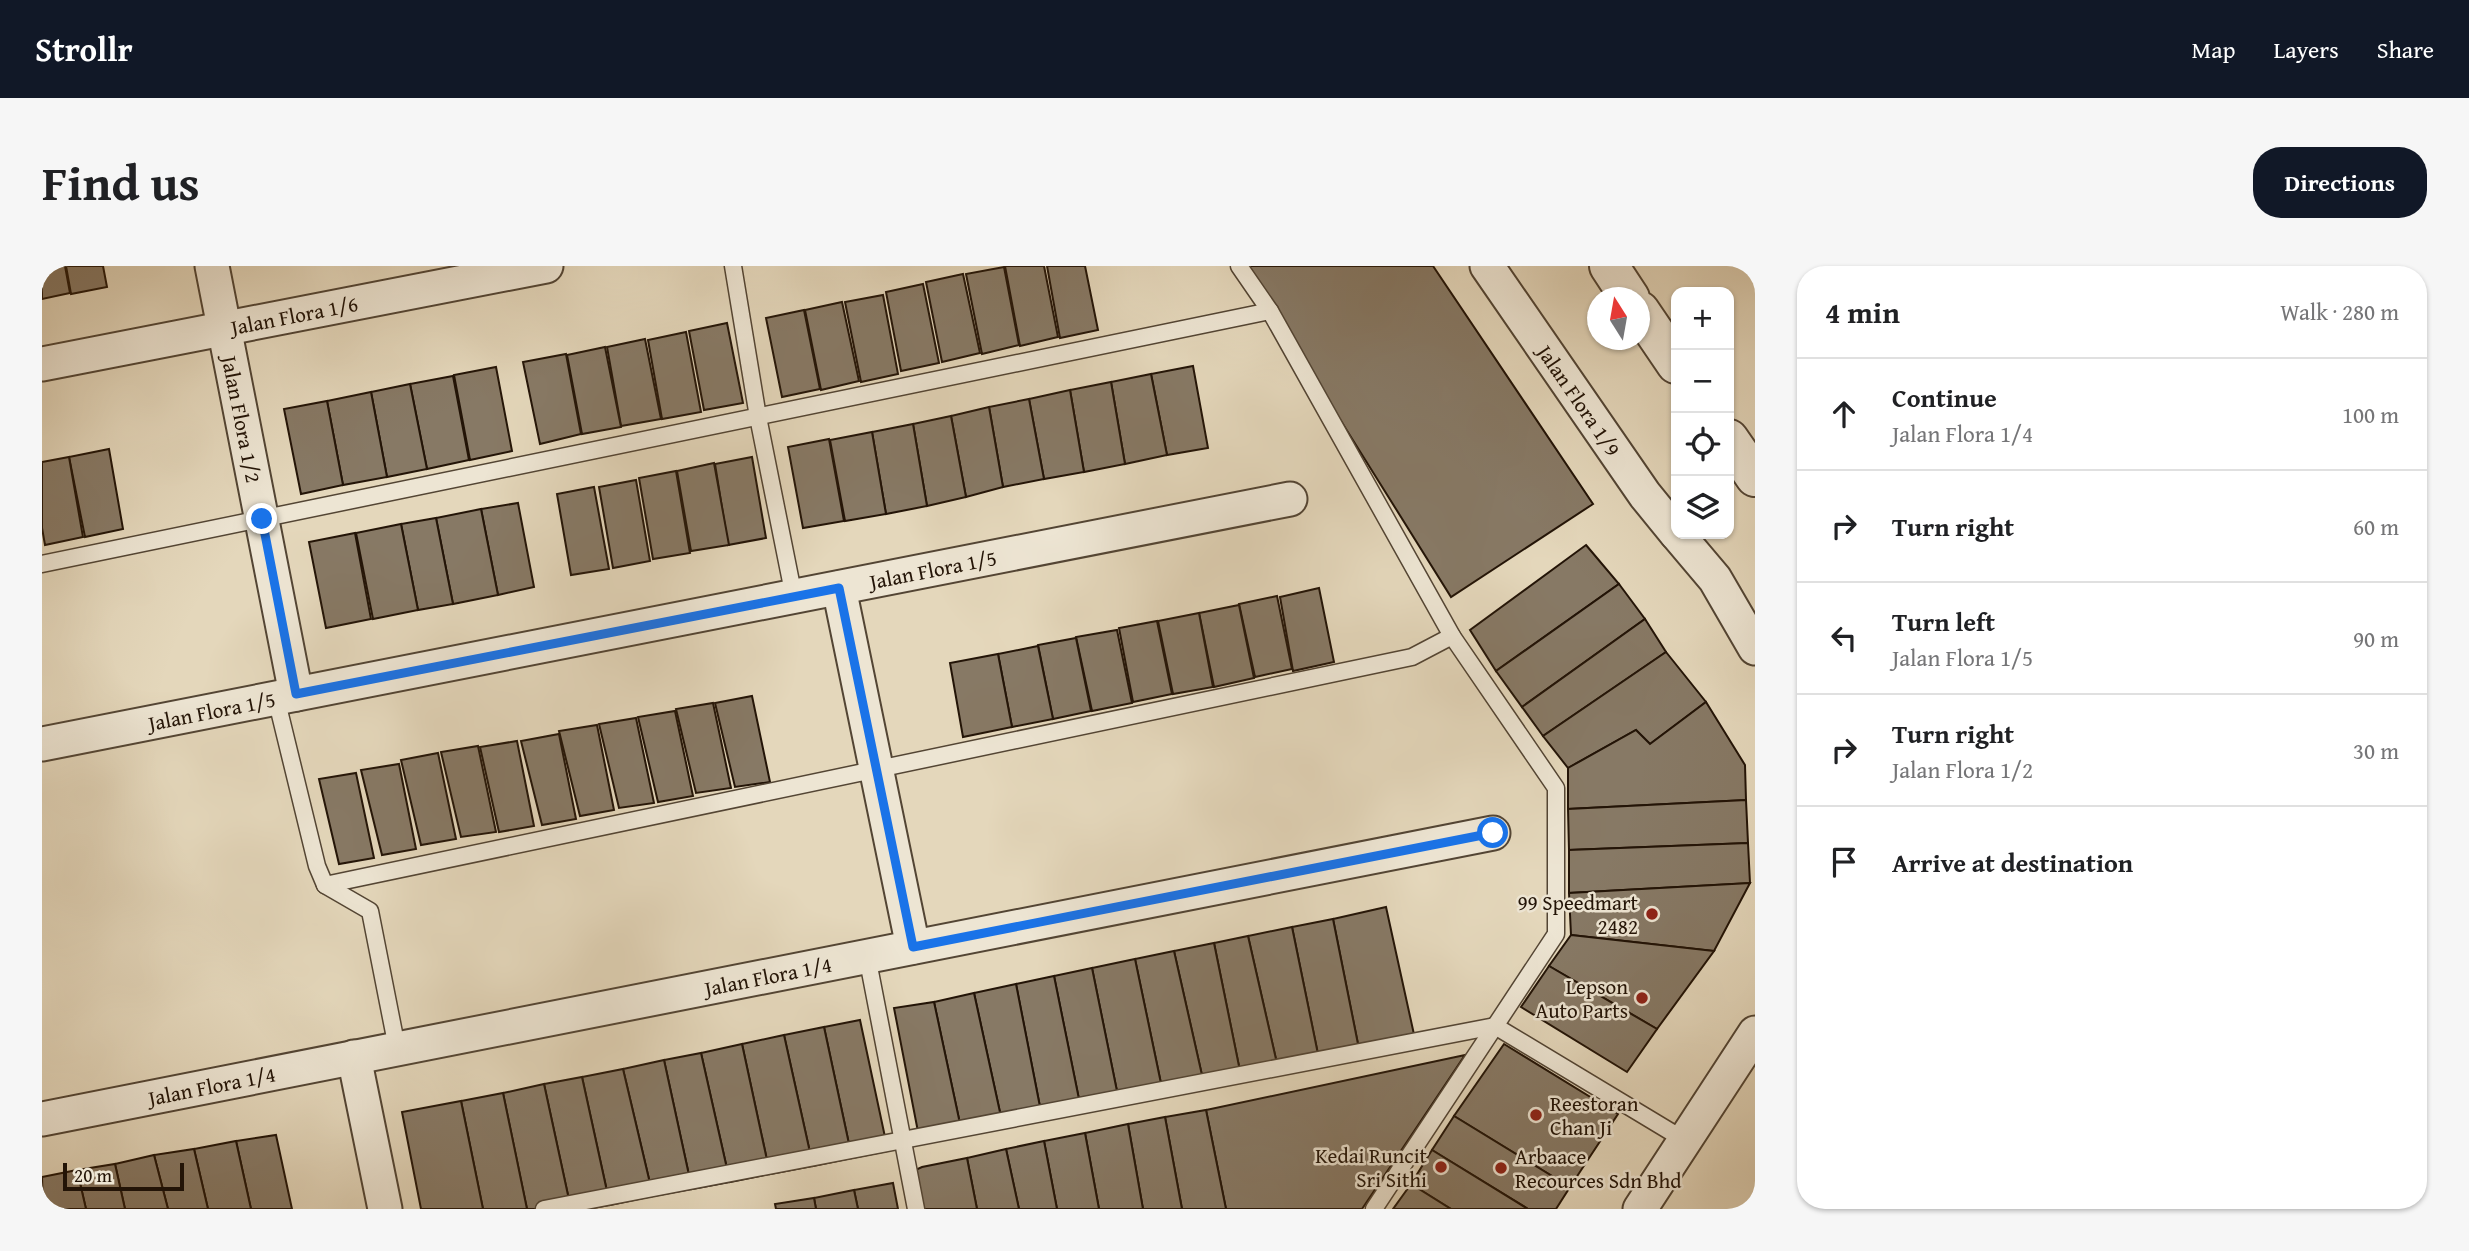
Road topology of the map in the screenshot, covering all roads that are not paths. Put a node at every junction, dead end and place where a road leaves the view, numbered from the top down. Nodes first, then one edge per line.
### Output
1 (212, 266) edge
2 (546, 266) edge
3 (733, 266) edge
4 (1239, 266) edge
5 (1487, 266) edge
6 (1609, 266) edge
7 (1623, 287) edge
8 (1270, 311) junction
9 (1650, 326) edge
10 (225, 328) junction
11 (1671, 357) edge
12 (42, 364) edge
13 (758, 417) junction
14 (1734, 446) edge
15 (1755, 477) edge
16 (1290, 499) dead end
17 (262, 519) junction
18 (1671, 526) edge
19 (1682, 539) edge
20 (42, 564) edge
21 (839, 588) junction
22 (794, 597) junction
23 (1452, 636) junction
24 (1755, 648) edge
25 (286, 696) junction
26 (42, 744) edge
27 (877, 770) junction
28 (1493, 833) dead end
29 (325, 885) junction
30 (913, 947) junction
31 (867, 956) junction
32 (1495, 1026) junction
33 (1755, 1032) edge
34 (397, 1048) junction
35 (354, 1057) junction
36 (42, 1119) edge
37 (903, 1140) junction
38 (1686, 1141) junction
39 (385, 1209) edge
40 (544, 1209) edge
41 (916, 1209) edge
42 (1374, 1209) edge
43 (1640, 1209) edge

1 - 10 street, Jalan Flora 1/2
2 - 10 street, Jalan Flora 1/6
3 - 13 lane
4 - 8 lane
5 - 18 street, Jalan Flora 1/9
6 - 7 street
8 - 13 lane
8 - 23 lane
9 - 11 street
10 - 12 street, Jalan Flora 1/6
10 - 17 street, Jalan Flora 1/2
13 - 17 lane
13 - 22 lane
14 - 15 street
16 - 21 street, Jalan Flora 1/5
17 - 20 lane
17 - 25 street, Jalan Flora 1/2
19 - 24 street, Jalan Flora 1/9
21 - 22 street, Jalan Flora 1/5
21 - 27 street
22 - 25 street, Jalan Flora 1/5
23 - 27 lane
23 - 32 lane
25 - 26 street, Jalan Flora 1/5
25 - 29 lane
27 - 29 lane
27 - 30 street
28 - 30 street, Jalan Flora 1/4
29 - 34 lane
30 - 31 street, Jalan Flora 1/4
31 - 34 street, Jalan Flora 1/4
31 - 37 lane
32 - 37 lane
32 - 38 lane
32 - 42 lane
33 - 38 street
34 - 35 street, Jalan Flora 1/4
35 - 36 street, Jalan Flora 1/4
35 - 39 street
37 - 40 lane
37 - 41 lane
38 - 43 street

